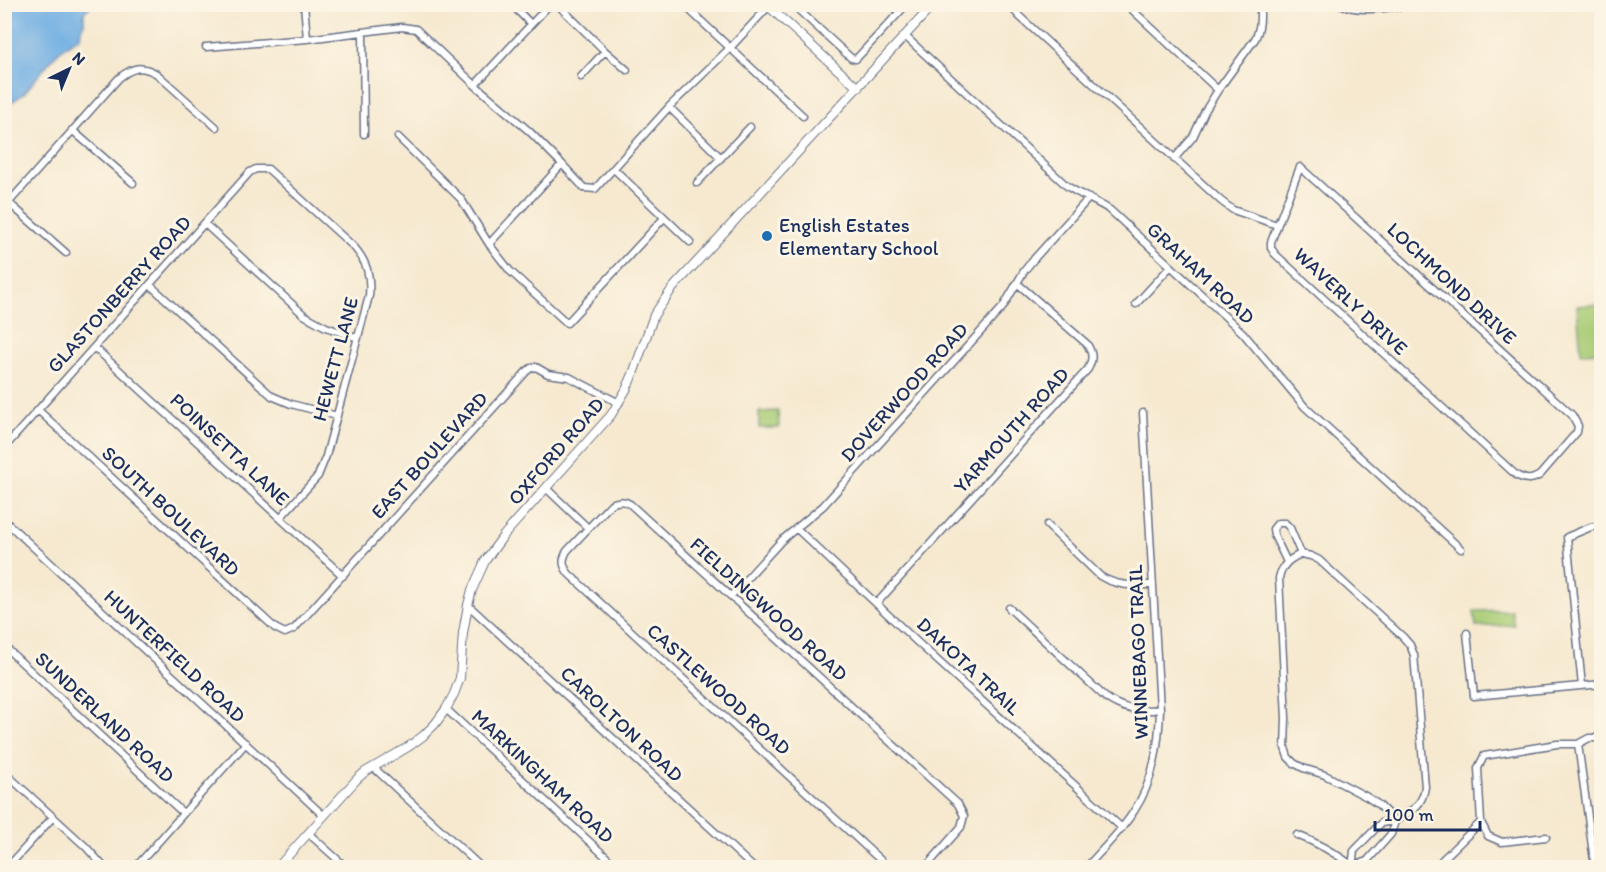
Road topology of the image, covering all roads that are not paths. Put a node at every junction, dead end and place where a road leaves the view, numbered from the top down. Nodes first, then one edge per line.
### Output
1 (304, 4) edge
2 (511, 4) edge
3 (550, 4) edge
4 (557, 4) edge
5 (683, 4) edge
6 (792, 4) edge
7 (907, 4) edge
8 (934, 4) edge
9 (1011, 4) edge
10 (1126, 4) edge
11 (1260, 4) edge
12 (1340, 4) edge
13 (1422, 4) edge
14 (768, 5) edge
15 (531, 24) junction
16 (363, 32) junction
17 (906, 37) junction
18 (307, 39) junction
19 (206, 47) dead end
20 (730, 48) junction
21 (605, 51) junction
22 (627, 70) dead end
23 (581, 77) dead end
24 (475, 85) junction
25 (858, 88) junction
26 (1218, 90) junction
27 (669, 107) junction
28 (803, 116) dead end
29 (216, 127) dead end
30 (750, 127) dead end
31 (72, 130) junction
32 (364, 134) dead end
33 (398, 137) dead end
34 (722, 158) junction
35 (1174, 159) junction
36 (562, 164) junction
37 (1300, 166) joint
38 (262, 168) joint
39 (614, 169) junction
40 (133, 183) dead end
41 (697, 183) dead end
42 (1089, 198) junction
43 (7, 206) edge
44 (664, 218) junction
45 (205, 224) junction
46 (1277, 225) junction
47 (690, 242) dead end
48 (489, 244) junction
49 (66, 253) dead end
50 (1170, 267) junction
51 (1017, 283) junction
52 (150, 285) junction
53 (1136, 304) dead end
54 (358, 338) junction
55 (94, 347) junction
56 (619, 403) junction
57 (38, 410) junction
58 (1143, 413) dead end
59 (337, 416) junction
60 (4, 448) edge
61 (1528, 480) joint
62 (547, 489) junction
63 (280, 518) junction
64 (4, 520) edge
65 (1047, 525) dead end
66 (1602, 525) edge
67 (588, 528) junction
68 (796, 528) junction
69 (1461, 549) dead end
70 (1301, 554) junction
71 (1287, 562) junction
72 (343, 576) junction
73 (1153, 585) junction
74 (731, 596) junction
75 (877, 603) junction
76 (468, 605) junction
77 (1009, 608) dead end
78 (285, 633) joint
79 (1467, 633) dead end
80 (4, 646) edge
81 (1602, 684) edge
82 (1582, 686) junction
83 (446, 709) junction
84 (1160, 709) junction
85 (1602, 738) edge
86 (246, 743) junction
87 (1578, 744) junction
88 (373, 767) junction
89 (4, 772) edge
90 (183, 813) junction
91 (324, 816) junction
92 (52, 817) junction
93 (1395, 821) junction
94 (1480, 822) junction
95 (1122, 828) junction
96 (308, 833) junction
97 (1297, 835) dead end
98 (1546, 837) dead end
99 (1440, 865) edge
100 (7, 867) edge
101 (105, 867) edge
102 (135, 867) edge
103 (277, 867) edge
104 (346, 867) edge
105 (482, 867) edge
106 (618, 867) edge
107 (754, 867) edge
108 (889, 867) edge
109 (925, 867) edge
110 (1086, 867) edge
111 (1353, 867) edge
112 (1595, 867) edge

1 - 18 street
2 - 15 street
3 - 15 street
4 - 21 street
5 - 20 street
6 - 7 street
8 - 17 street, OXFORD ROAD
9 - 35 street
10 - 26 street
11 - 26 street
12 - 13 street
14 - 20 street
14 - 25 street
15 - 24 street
16 - 18 street
16 - 24 street
16 - 32 street
17 - 25 street, OXFORD ROAD
17 - 42 street, GRAHAM ROAD
18 - 19 street
20 - 27 street
20 - 28 street
21 - 22 street
21 - 23 street
24 - 36 street
25 - 56 street, OXFORD ROAD
26 - 35 street
27 - 34 street
27 - 39 street
29 - 31 street
30 - 34 street
31 - 40 street
31 - 43 street
33 - 48 street
34 - 41 street
35 - 46 street
36 - 39 street
36 - 48 street
37 - 46 street, WAVERLY DRIVE
37 - 61 street, LOCHMOND DRIVE
38 - 45 street, GLASTONBERRY ROAD
38 - 54 street, HEWETT LANE
39 - 44 street
42 - 50 street, GRAHAM ROAD
42 - 51 street, DOVERWOOD ROAD
43 - 49 street
44 - 47 street
44 - 48 street
45 - 52 street, GLASTONBERRY ROAD
45 - 54 street
46 - 61 street, WAVERLY DRIVE
50 - 53 street
50 - 69 street, GRAHAM ROAD
51 - 68 street, DOVERWOOD ROAD
51 - 75 street, YARMOUTH ROAD
52 - 55 street, GLASTONBERRY ROAD
52 - 59 street
54 - 59 street, HEWETT LANE
55 - 57 street, GLASTONBERRY ROAD
55 - 63 street, POINSETTA LANE
56 - 62 street, OXFORD ROAD
56 - 72 street, EAST BOULEVARD
57 - 60 street, GLASTONBERRY ROAD
57 - 78 street, SOUTH BOULEVARD
58 - 73 street, WINNEBAGO TRAIL
59 - 63 street, HEWETT LANE
62 - 67 street
62 - 76 street, OXFORD ROAD
63 - 72 street, POINSETTA LANE
64 - 86 street, HUNTERFIELD ROAD
65 - 73 street
66 - 82 street
67 - 74 street, FIELDINGWOOD ROAD
67 - 108 street, CASTLEWOOD ROAD
68 - 74 street, DOVERWOOD ROAD
68 - 75 street, DAKOTA TRAIL
70 - 71 street
70 - 71 street
70 - 93 street
71 - 93 street
72 - 78 street, EAST BOULEVARD
73 - 84 street, WINNEBAGO TRAIL
74 - 109 street, FIELDINGWOOD ROAD
75 - 95 street, DAKOTA TRAIL
76 - 83 street, OXFORD ROAD
76 - 107 street, CAROLTON ROAD
77 - 84 street
79 - 82 street
80 - 90 street, SUNDERLAND ROAD
81 - 82 street
83 - 88 street, OXFORD ROAD
83 - 106 street, MARKINGHAM ROAD
84 - 95 street, WINNEBAGO TRAIL
85 - 87 street
86 - 90 street
86 - 91 street, HUNTERFIELD ROAD
87 - 94 street
87 - 112 street
88 - 91 street, OXFORD ROAD
88 - 105 street
89 - 92 street
90 - 102 street
91 - 96 street, OXFORD ROAD
92 - 100 street
92 - 101 street
93 - 111 street
93 - 111 street
94 - 98 street
94 - 99 street
95 - 110 street, WINNEBAGO TRAIL
96 - 103 street, OXFORD ROAD
96 - 104 street
97 - 111 street

